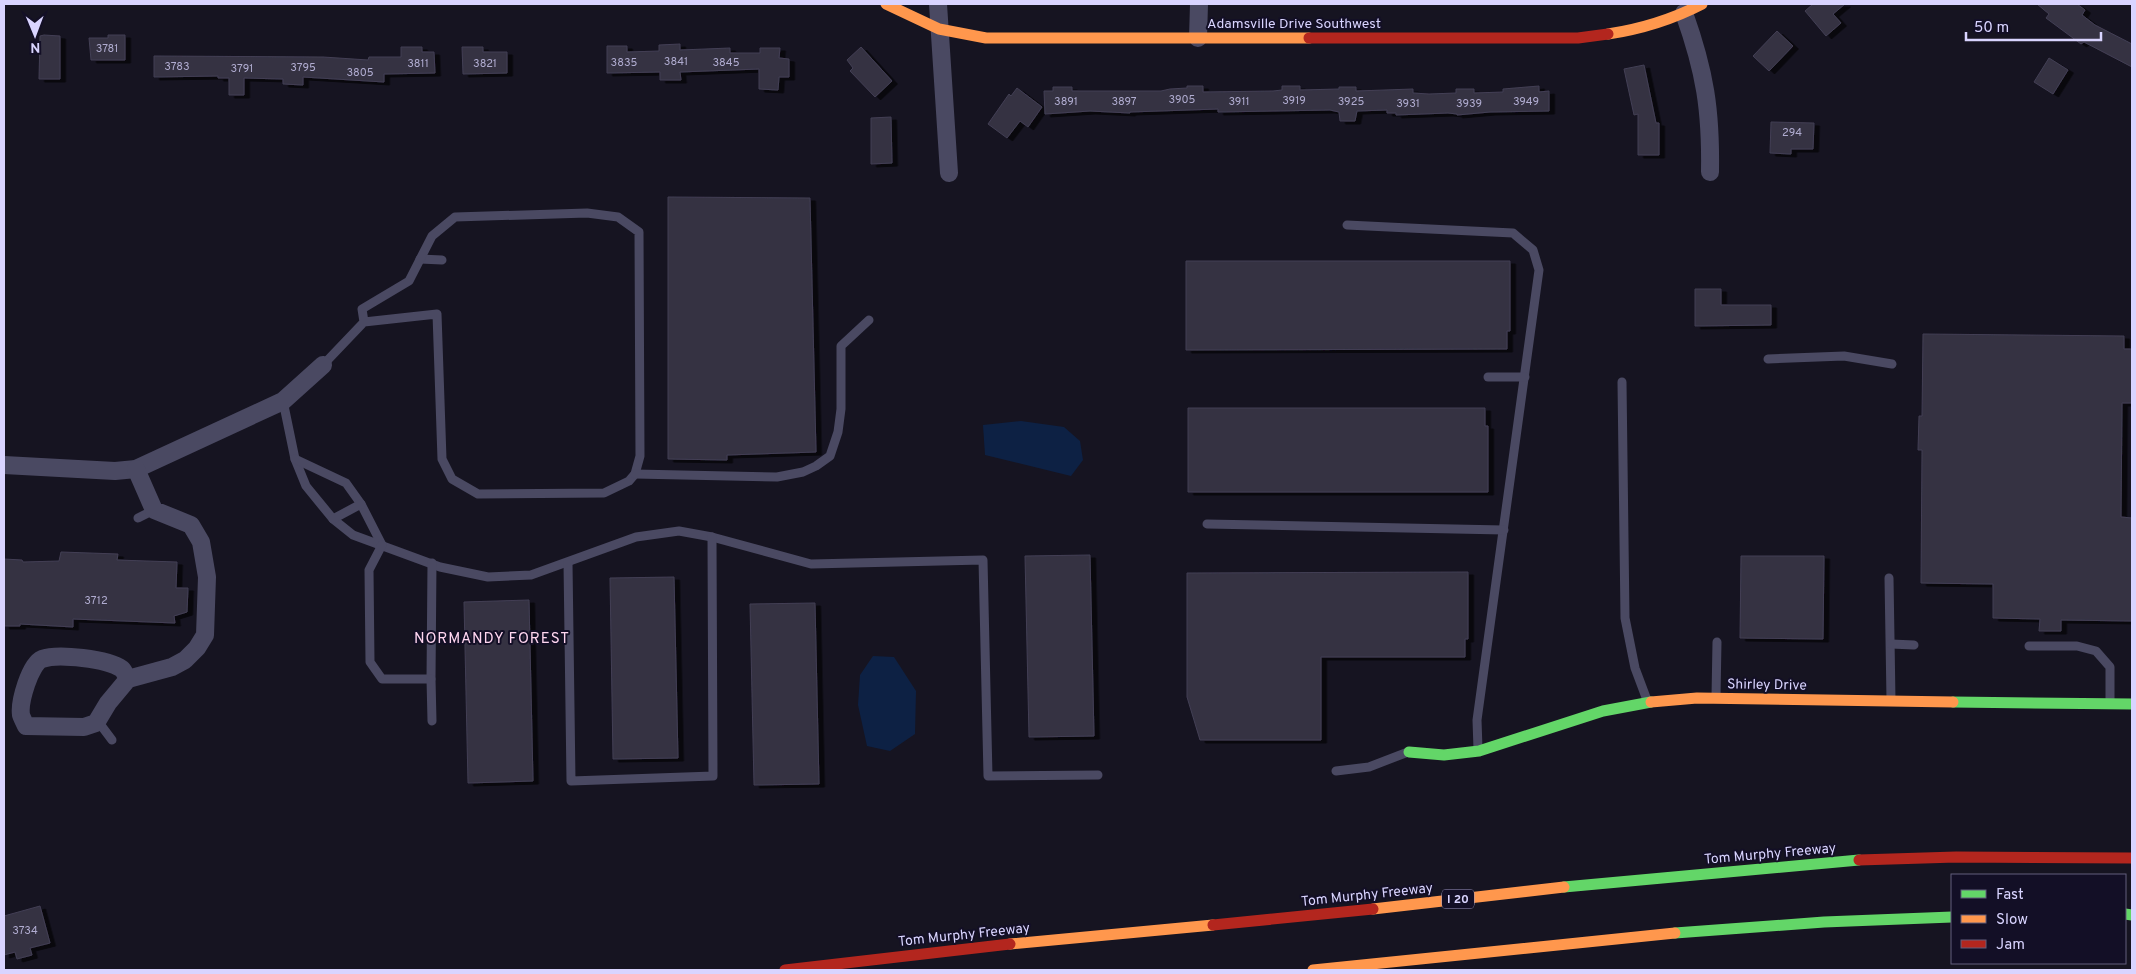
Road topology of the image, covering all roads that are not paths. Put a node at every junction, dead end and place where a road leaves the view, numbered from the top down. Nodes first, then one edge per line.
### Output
1 (886, 4) edge
2 (938, 4) edge
3 (1199, 4) edge
4 (1702, 4) edge
5 (1684, 13) junction
6 (939, 28) junction
7 (1198, 38) junction
8 (1710, 172) dead end
9 (950, 174) dead end
10 (1347, 225) dead end
11 (420, 260) junction
12 (442, 260) dead end
13 (869, 320) dead end
14 (364, 322) junction
15 (1768, 359) dead end
16 (1892, 364) dead end
17 (323, 365) joint
18 (1488, 377) dead end
19 (1525, 377) junction
20 (1622, 382) dead end
21 (283, 401) junction
22 (295, 459) junction
23 (4, 465) edge
24 (136, 469) junction
25 (635, 474) junction
26 (361, 504) junction
27 (333, 519) junction
28 (1207, 524) dead end
29 (1504, 530) junction
30 (712, 537) junction
31 (382, 545) junction
32 (432, 563) junction
33 (568, 563) junction
34 (1889, 578) dead end
35 (1717, 642) dead end
36 (1891, 644) junction
37 (1914, 645) dead end
38 (2029, 646) dead end
39 (128, 679) junction
40 (431, 679) junction
41 (1716, 699) junction
42 (1891, 701) junction
43 (1648, 702) junction
44 (2110, 704) junction
45 (2132, 704) edge
46 (97, 720) junction
47 (432, 720) dead end
48 (112, 740) dead end
49 (1478, 751) junction
50 (1409, 752) joint
51 (1336, 771) dead end
52 (1098, 775) dead end
53 (2132, 858) edge
54 (1951, 917) edge
55 (785, 970) edge
56 (1313, 970) edge

1 - 6 main road, Adamsville Drive Southwest
2 - 6 street
3 - 7 street
4 - 5 main road, Adamsville Drive Southwest
5 - 7 main road, Adamsville Drive Southwest
5 - 8 street
6 - 7 main road, Adamsville Drive Southwest
6 - 9 street
10 - 19 lane
11 - 12 lane
11 - 14 lane
11 - 25 lane
13 - 25 lane
14 - 17 lane
14 - 25 lane
15 - 16 lane
17 - 21 street
18 - 19 lane
19 - 29 lane
20 - 43 lane
21 - 22 lane
21 - 24 street
22 - 26 lane
22 - 27 lane
23 - 24 street
24 - 39 street
26 - 27 lane
26 - 31 lane
27 - 31 lane
28 - 29 lane
29 - 49 lane
30 - 33 lane
30 - 33 lane
30 - 52 lane
31 - 32 lane
31 - 40 lane
32 - 33 lane
32 - 40 lane
34 - 36 lane
35 - 41 lane
36 - 37 lane
36 - 42 lane
38 - 44 lane
39 - 46 street
39 - 46 street
40 - 47 lane
41 - 42 main road, Shirley Drive
41 - 43 main road, Shirley Drive
42 - 44 main road, Shirley Drive
43 - 49 main road, Shirley Drive
44 - 45 main road, Shirley Drive
46 - 48 lane
49 - 50 main road, Shirley Drive
50 - 51 lane
53 - 55 main road, Tom Murphy Freeway / I 20
54 - 56 main road

